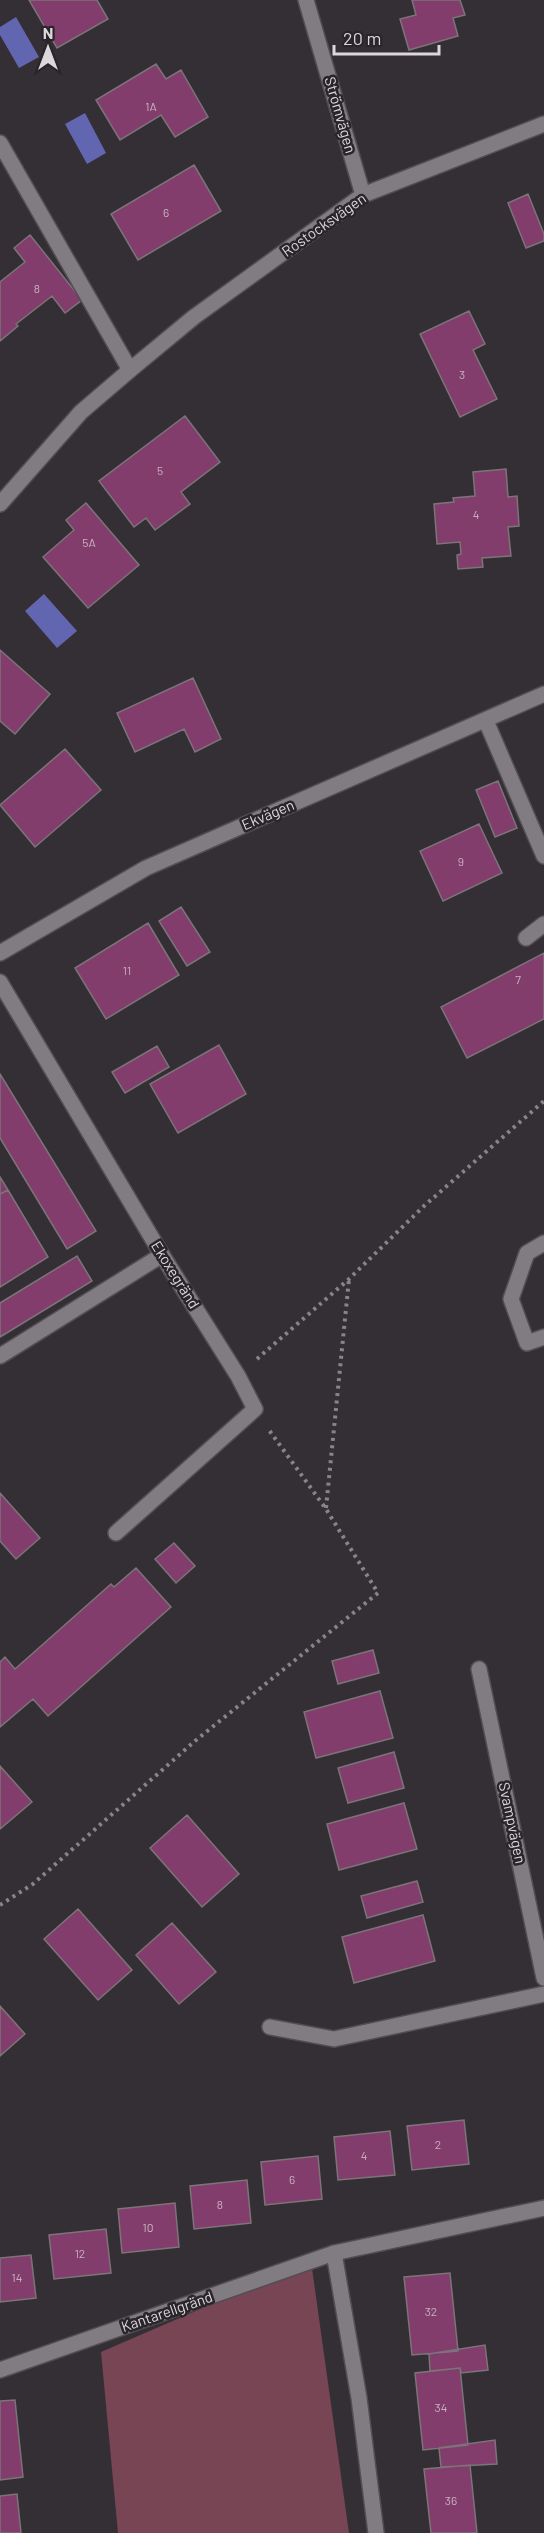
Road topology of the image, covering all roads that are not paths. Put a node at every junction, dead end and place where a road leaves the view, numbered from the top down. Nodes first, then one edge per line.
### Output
1 (306, 0) edge
2 (544, 124) edge
3 (0, 143) edge
4 (363, 195) junction
5 (129, 370) junction
6 (0, 504) edge
7 (544, 694) edge
8 (486, 721) junction
9 (544, 856) edge
10 (544, 924) edge
11 (525, 938) dead end
12 (0, 954) edge
13 (0, 982) edge
14 (544, 1243) edge
15 (162, 1255) junction
16 (544, 1337) edge
17 (0, 1356) edge
18 (116, 1533) dead end
19 (479, 1669) dead end
20 (544, 1978) edge
21 (544, 1994) edge
22 (270, 2027) dead end
23 (544, 2208) edge
24 (334, 2253) junction
25 (0, 2370) edge
26 (376, 2533) edge

1 - 4 street, Strömvägen
2 - 4 street, Rostocksvägen
3 - 5 street
4 - 5 street, Rostocksvägen
5 - 6 street, Rostocksvägen
7 - 8 street, Ekvägen
8 - 9 street
8 - 12 street, Ekvägen
10 - 11 street
13 - 15 street, Ekoxegränd
14 - 16 street
15 - 17 street
15 - 18 street, Ekoxegränd
19 - 20 street, Svampvägen
21 - 22 street
23 - 24 street, Kantarellgränd
24 - 25 street, Kantarellgränd
24 - 26 street

